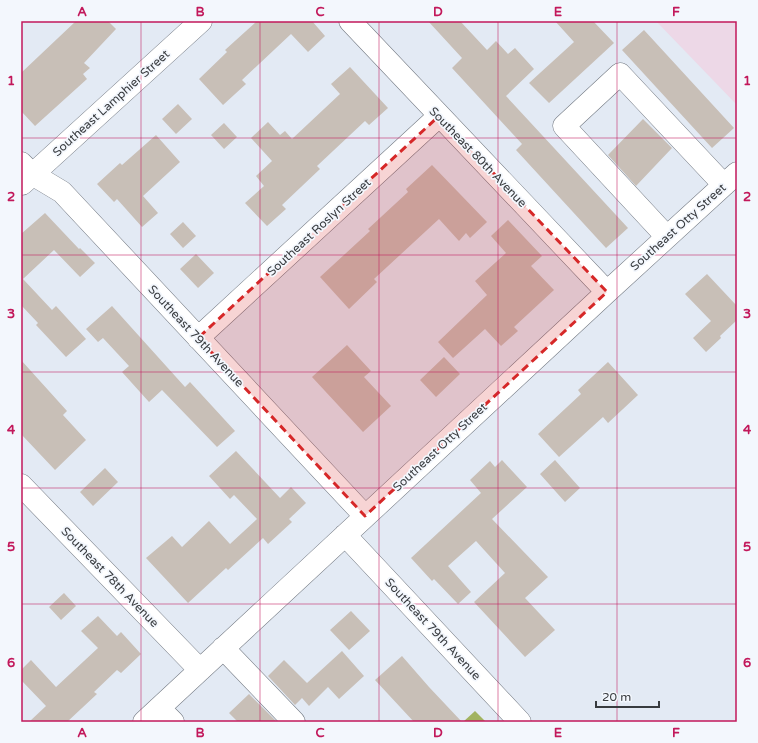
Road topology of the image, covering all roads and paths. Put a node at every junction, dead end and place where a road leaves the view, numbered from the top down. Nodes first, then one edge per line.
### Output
1 (201, 21) edge
2 (350, 21) edge
3 (439, 116) junction
4 (25, 174) edge
5 (730, 179) edge
6 (667, 237) junction
7 (607, 292) junction
8 (198, 338) junction
9 (21, 485) edge
10 (365, 516) junction
11 (345, 535) junction
12 (223, 648) junction
13 (200, 670) junction
14 (158, 717) edge
15 (294, 722) edge
16 (520, 722) edge

1 - 4 street, Southeast Lamphier Street
2 - 3 street, Southeast 80th Avenue
3 - 7 street, Southeast 80th Avenue
3 - 8 street, Southeast Roslyn Street
4 - 8 street, Southeast 79th Avenue
5 - 6 street, Southeast Otty Street
5 - 6 street
6 - 7 street, Southeast Otty Street
7 - 10 street, Southeast Otty Street
8 - 10 street, Southeast 79th Avenue
9 - 13 street, Southeast 78th Avenue
10 - 11 street, Southeast Otty Street
11 - 12 street, Southeast Otty Street
11 - 16 street, Southeast 79th Avenue
12 - 13 street, Southeast Otty Street
12 - 15 street
13 - 14 street, Southeast Otty Street

